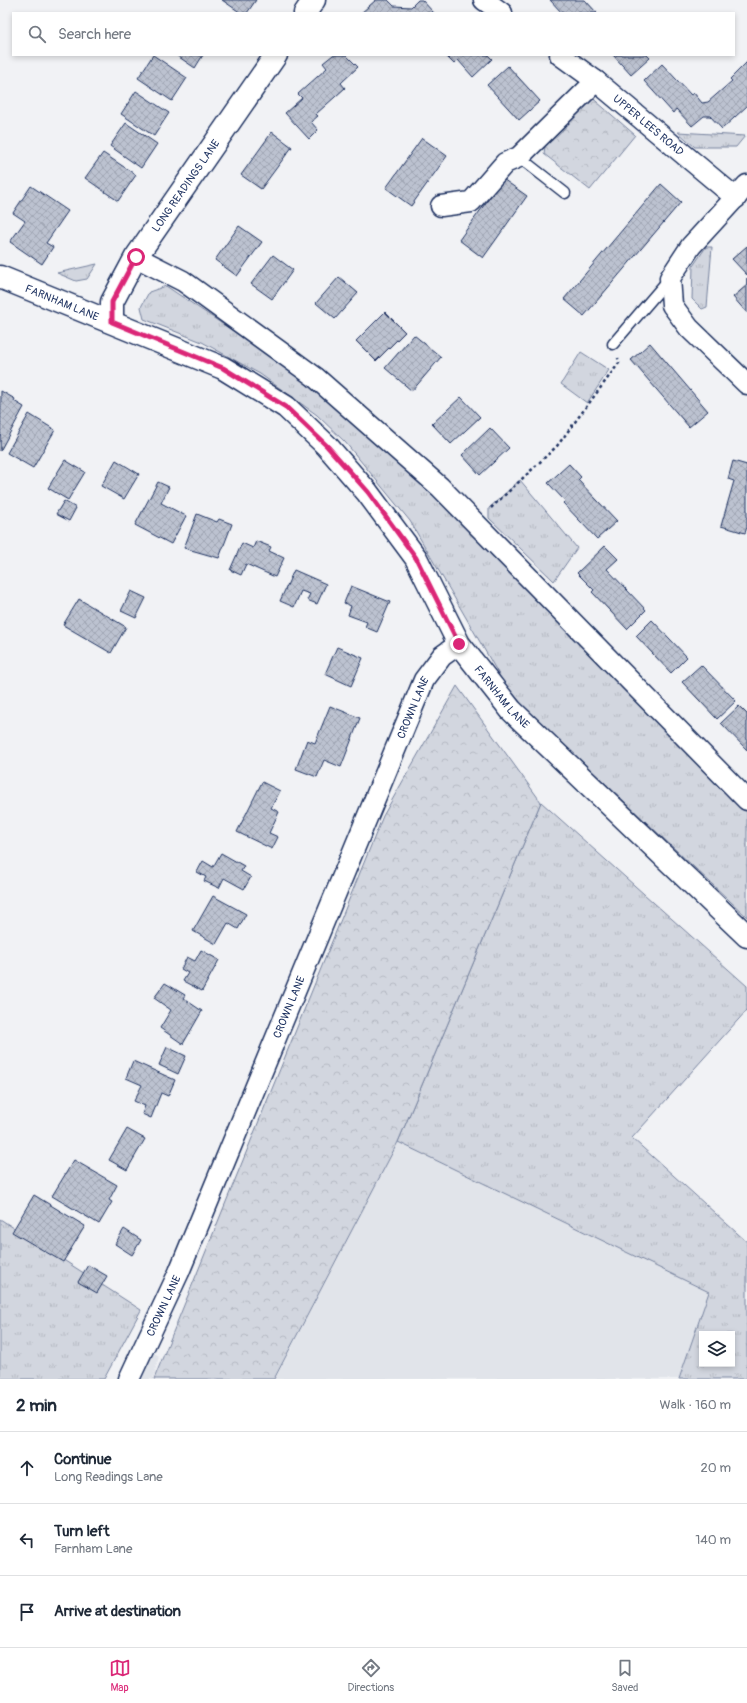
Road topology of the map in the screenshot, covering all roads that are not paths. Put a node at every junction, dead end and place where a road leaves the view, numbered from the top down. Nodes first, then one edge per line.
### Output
1 (314, 0) edge
2 (484, 0) edge
3 (306, 12) edge
4 (501, 12) edge
5 (275, 56) edge
6 (561, 56) edge
7 (596, 81) junction
8 (519, 157) junction
9 (741, 192) edge
10 (565, 193) dead end
11 (441, 206) dead end
12 (136, 257) junction
13 (0, 276) edge
14 (670, 278) junction
15 (112, 322) junction
16 (613, 344) road end
17 (747, 384) edge
18 (459, 644) junction
19 (747, 800) edge
20 (747, 936) edge
21 (129, 1379) edge

1 - 3 street
2 - 4 street
5 - 12 street, LONG READINGS LANE
6 - 7 street, UPPER LEES ROAD
7 - 8 street
7 - 9 street, UPPER LEES ROAD
8 - 10 lane
8 - 11 street
9 - 14 street
12 - 15 street, LONG READINGS LANE
12 - 19 street
13 - 15 street, FARNHAM LANE
14 - 16 lane
14 - 17 street
15 - 18 street, FARNHAM LANE
18 - 20 street, FARNHAM LANE
18 - 21 street, CROWN LANE

